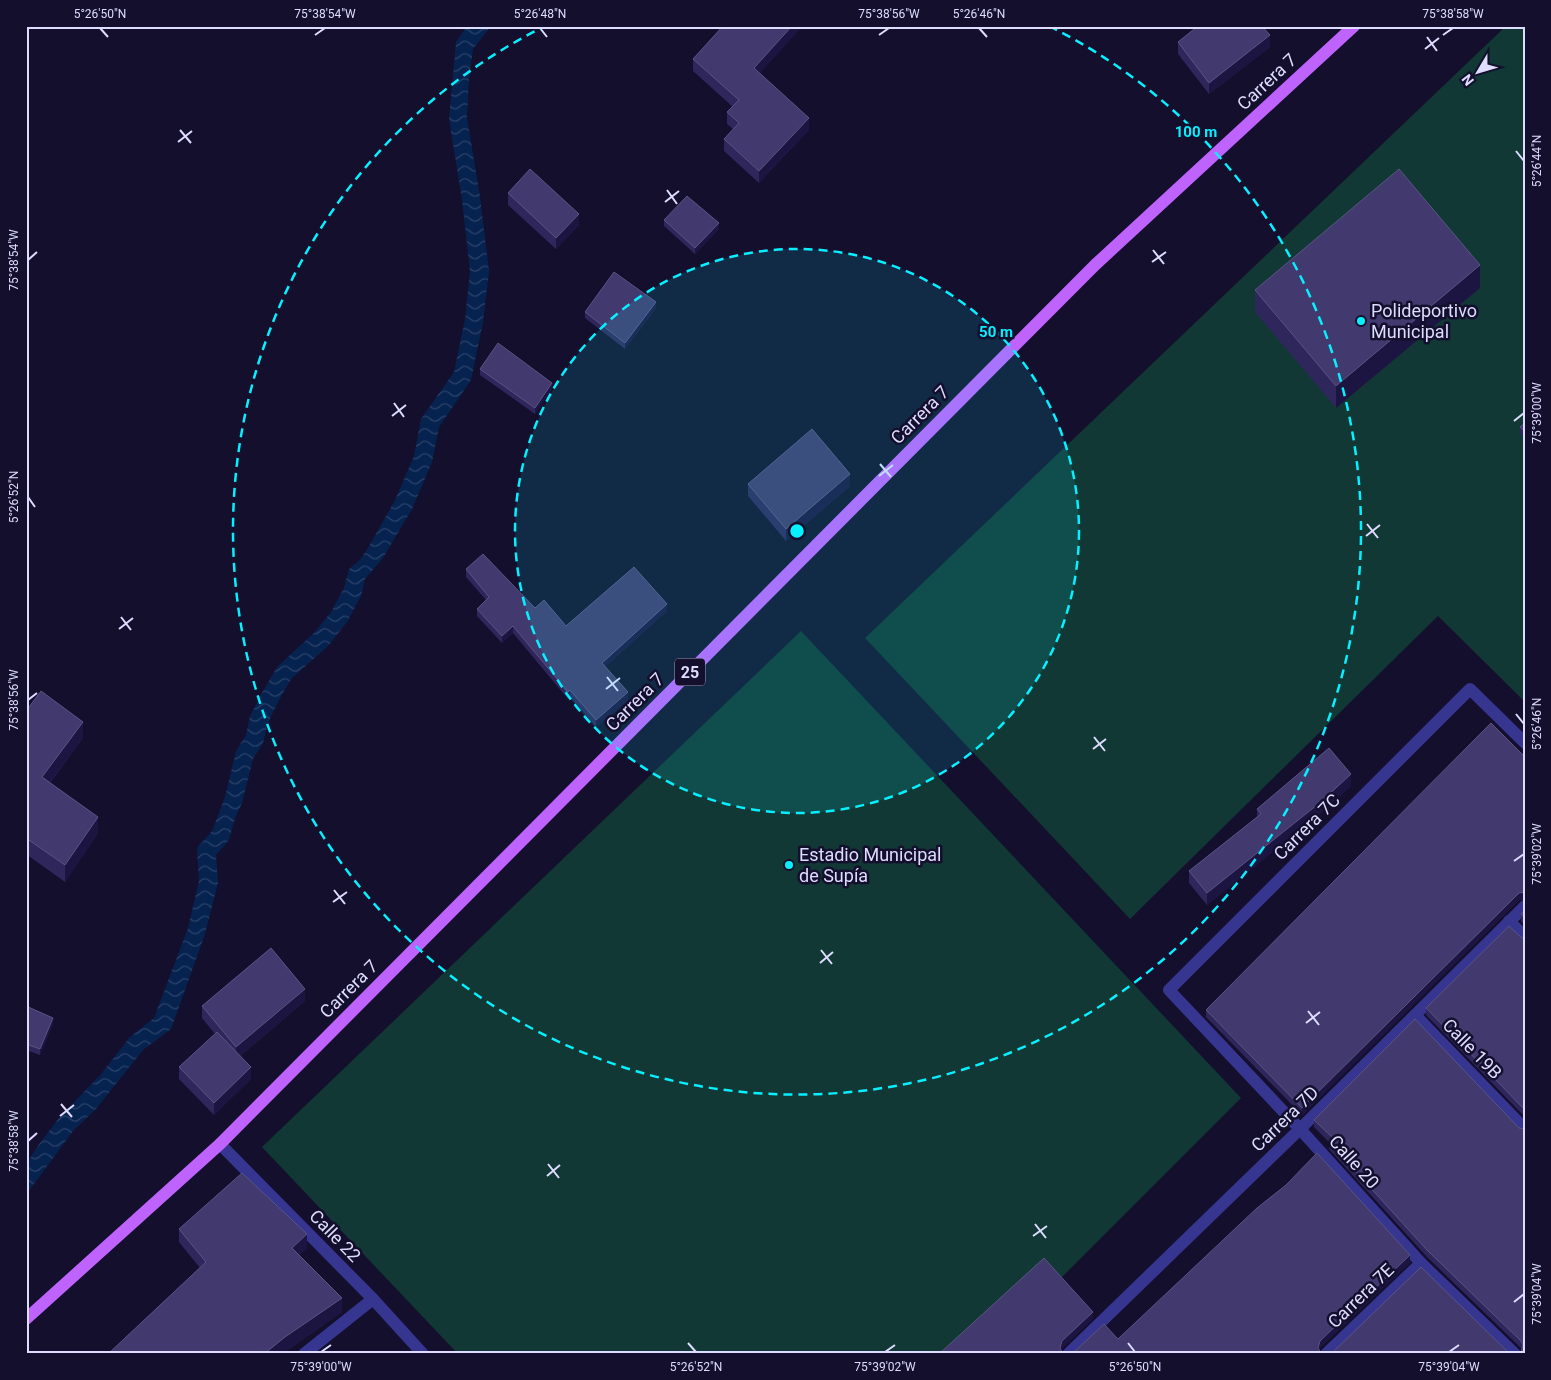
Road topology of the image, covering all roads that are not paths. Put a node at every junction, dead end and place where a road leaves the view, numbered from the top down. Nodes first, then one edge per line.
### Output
1 (1354, 26) edge
2 (1525, 744) edge
3 (1525, 906) edge
4 (1509, 921) junction
5 (1525, 937) edge
6 (1169, 990) joint
7 (1415, 1015) junction
8 (1300, 1129) junction
9 (1525, 1129) edge
10 (220, 1144) junction
11 (1421, 1263) junction
12 (373, 1299) junction
13 (26, 1319) edge
14 (304, 1354) edge
15 (423, 1354) edge
16 (1068, 1354) edge
17 (1326, 1354) edge
18 (1515, 1354) edge

1 - 10 main road, Carrera 7 / 25
2 - 6 street, Carrera 7C
3 - 4 street, Carrera 7D
4 - 5 street
4 - 7 street, Carrera 7D
6 - 8 street, Calle 20
7 - 8 street, Carrera 7D
7 - 9 street, Calle 19B
8 - 11 street, Calle 20
8 - 16 street, Carrera 7D
10 - 12 street, Calle 22
10 - 13 main road, Carrera 7 / 25
11 - 17 street, Carrera 7E
11 - 18 street, Calle 20
12 - 14 street
12 - 15 street, Calle 22

